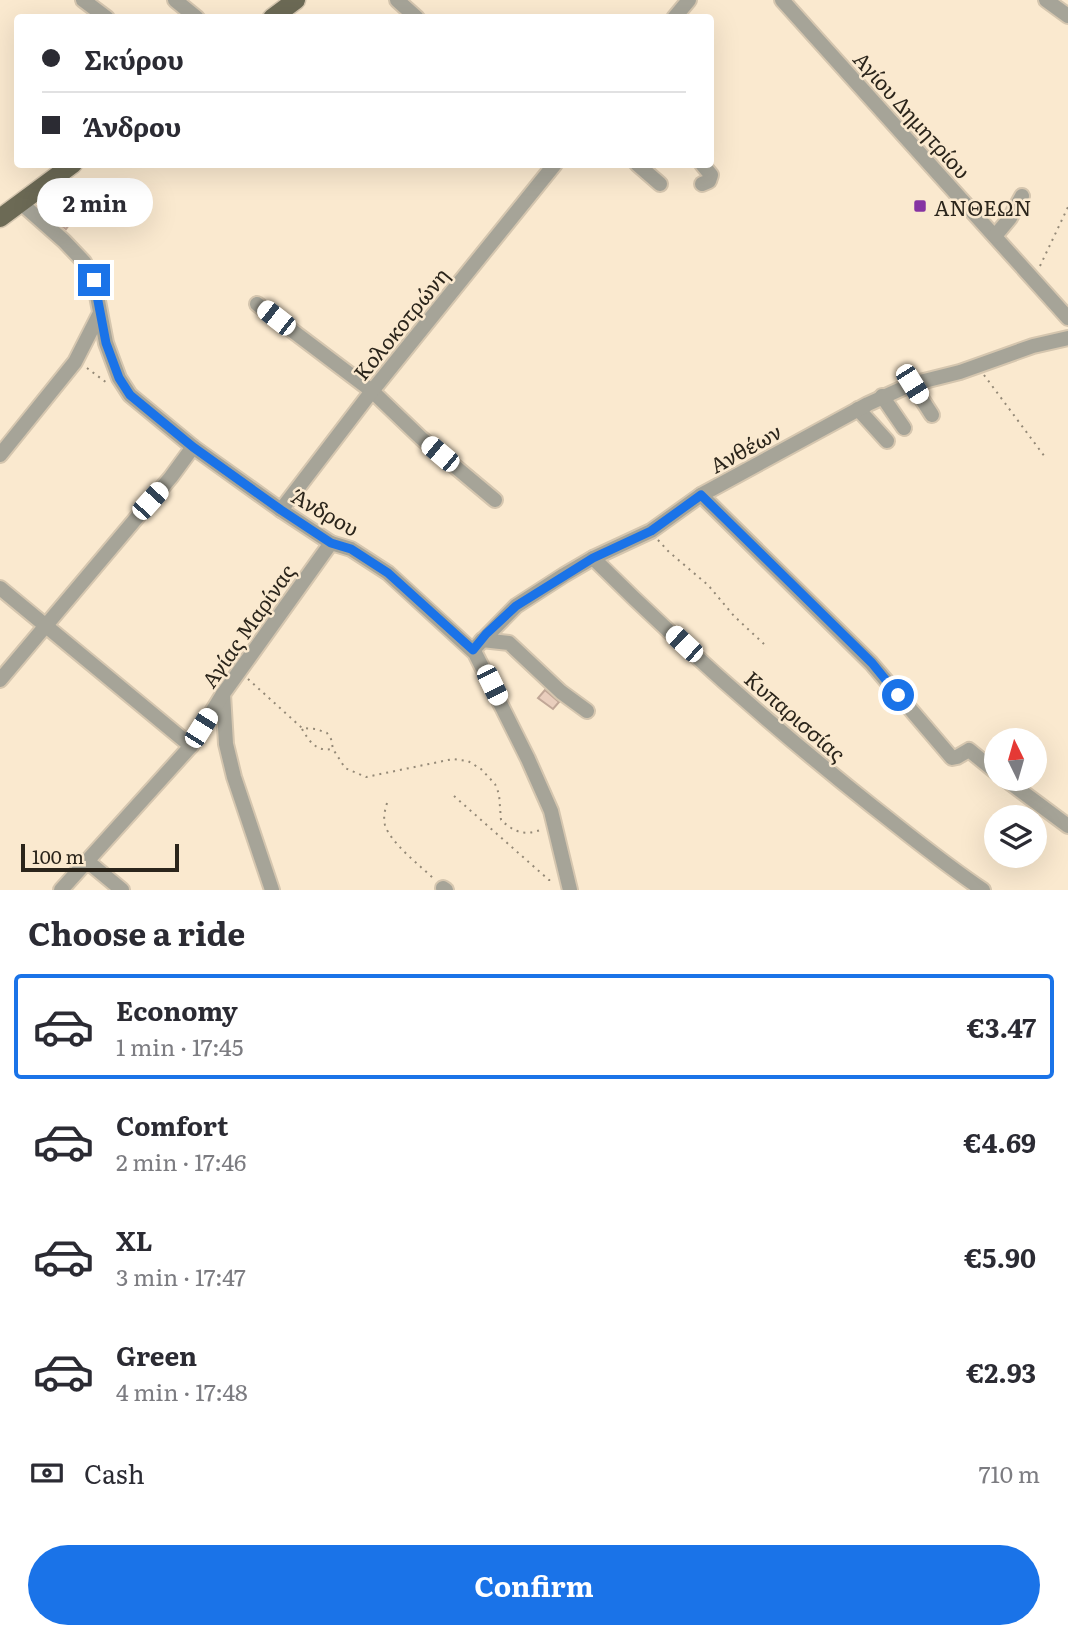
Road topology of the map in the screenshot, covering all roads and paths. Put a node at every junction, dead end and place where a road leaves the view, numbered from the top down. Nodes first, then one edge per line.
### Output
1 (83, 0) edge
2 (175, 0) edge
3 (296, 0) edge
4 (397, 0) edge
5 (689, 0) edge
6 (782, 0) edge
7 (1046, 0) edge
8 (102, 14) edge
9 (192, 14) edge
10 (277, 14) edge
11 (413, 14) edge
12 (677, 14) edge
13 (1068, 16) edge
14 (67, 168) edge
15 (552, 168) edge
16 (642, 168) edge
17 (705, 168) edge
18 (660, 184) dead end
19 (702, 184) dead end
20 (1022, 196) dead end
21 (1068, 207) edge
22 (8, 209) edge
23 (995, 236) junction
24 (1034, 279) junction
25 (257, 304) dead end
26 (99, 315) junction
27 (1068, 318) edge
28 (1068, 338) edge
29 (75, 362) junction
30 (977, 366) junction
31 (912, 384) junction
32 (372, 391) junction
33 (130, 395) junction
34 (882, 396) junction
35 (858, 409) junction
36 (932, 415) dead end
37 (904, 428) dead end
38 (887, 441) dead end
39 (193, 447) junction
40 (0, 455) edge
41 (1045, 457) dead end
42 (701, 495) junction
43 (495, 500) dead end
44 (281, 510) junction
45 (651, 531) junction
46 (331, 543) junction
47 (593, 558) junction
48 (0, 588) edge
49 (46, 624) junction
50 (764, 644) dead end
51 (478, 645) junction
52 (239, 671) junction
53 (0, 680) edge
54 (223, 694) junction
55 (587, 710) dead end
56 (302, 728) junction
57 (191, 746) junction
58 (332, 749) junction
59 (984, 762) edge
60 (1021, 791) edge
61 (454, 796) dead end
62 (387, 803) dead end
63 (554, 825) junction
64 (1068, 826) edge
65 (87, 861) junction
66 (569, 886) edge
67 (444, 889) edge
68 (61, 890) edge
69 (122, 890) edge
70 (272, 890) edge
71 (983, 890) edge

1 - 8 street
2 - 9 street
3 - 10 main road
4 - 11 street
5 - 12 street
6 - 23 street, Αγίου Δημητρίου
7 - 13 street
14 - 22 main road
15 - 32 street, Κολοκοτρώνη
16 - 18 street
17 - 19 street
20 - 23 street
21 - 24 path
22 - 26 street, Άνδρου
23 - 24 street, Αγίου Δημητρίου
24 - 27 street, Αγίου Δημητρίου
25 - 32 street
26 - 29 street
26 - 33 street, Άνδρου
28 - 30 street, Ανθέων
29 - 33 path
29 - 40 street
30 - 31 street, Ανθέων
30 - 41 path
31 - 34 street, Ανθέων
31 - 36 street
32 - 43 street
32 - 44 street, Κολοκοτρώνη
33 - 39 street, Άνδρου
34 - 35 street, Ανθέων
34 - 37 street
35 - 38 street
35 - 42 street, Ανθέων
39 - 44 street, Άνδρου
39 - 49 street
42 - 45 street, Ανθέων
42 - 59 street
44 - 46 street, Άνδρου
45 - 47 street, Ανθέων
45 - 50 path
46 - 51 street, Άνδρου
46 - 52 street, Αγίας Μαρίνας
47 - 51 street, Ανθέων
47 - 71 street, Κυπαρισσίας
48 - 49 street
49 - 53 street
49 - 57 street
51 - 55 street
51 - 63 street, Άνδρου
52 - 54 street, Αγίας Μαρίνας
52 - 56 path
54 - 57 street, Αγίας Μαρίνας
54 - 70 street
56 - 58 path
56 - 58 path
57 - 65 street, Αγίας Μαρίνας
58 - 63 path
60 - 64 street
61 - 66 path
62 - 67 path
63 - 66 street, Άνδρου
65 - 68 street, Αγίας Μαρίνας
65 - 69 street

